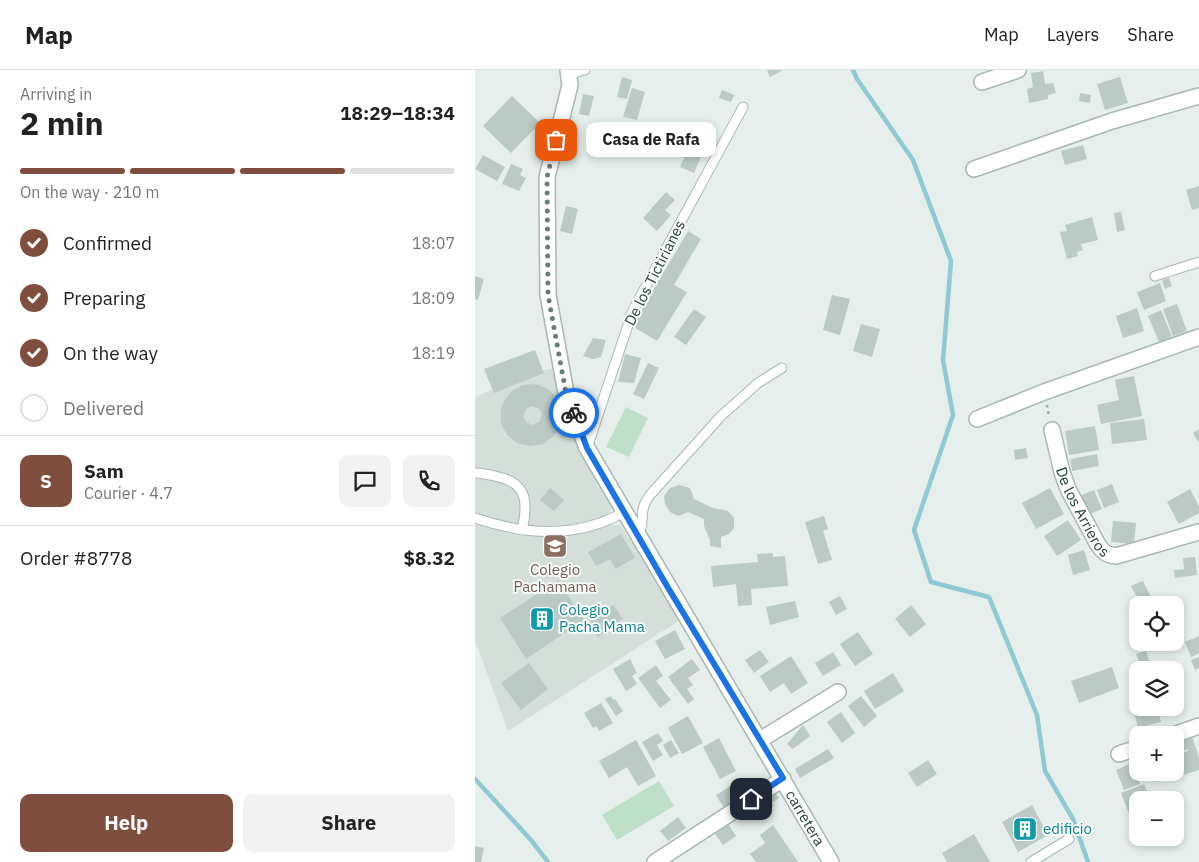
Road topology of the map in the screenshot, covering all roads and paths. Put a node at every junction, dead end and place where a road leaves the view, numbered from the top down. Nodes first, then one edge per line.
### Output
1 (585, 70) edge
2 (1018, 70) edge
3 (569, 76) edge
4 (982, 82) dead end
5 (1199, 96) edge
6 (743, 107) dead end
7 (974, 169) dead end
8 (1199, 262) edge
9 (1155, 276) dead end
10 (1199, 337) edge
11 (782, 368) dead end
12 (1045, 392) junction
13 (977, 419) dead end
14 (1052, 430) joint
15 (587, 448) junction
16 (475, 473) edge
17 (624, 512) junction
18 (475, 518) edge
19 (522, 530) junction
20 (1199, 532) edge
21 (637, 535) junction
22 (838, 692) dead end
23 (1199, 726) edge
24 (1184, 731) edge
25 (760, 740) junction
26 (1129, 751) edge
27 (1119, 754) dead end
28 (783, 778) junction
29 (1069, 839) dead end
30 (655, 862) edge
31 (831, 862) edge
32 (1031, 862) edge

1 - 3 lane
2 - 4 street
3 - 15 street, carretera
5 - 7 street
6 - 15 lane, De los Tictirianes
8 - 9 lane
10 - 12 street
11 - 21 lane
12 - 13 street
12 - 14 path
14 - 20 street, De los Arrieros
15 - 17 street, carretera
16 - 19 lane
17 - 19 lane
17 - 21 street, carretera
18 - 19 lane
21 - 25 street, carretera
22 - 25 street
23 - 24 street
25 - 28 street, carretera
26 - 27 street
28 - 30 street
28 - 31 street, carretera
29 - 32 lane

